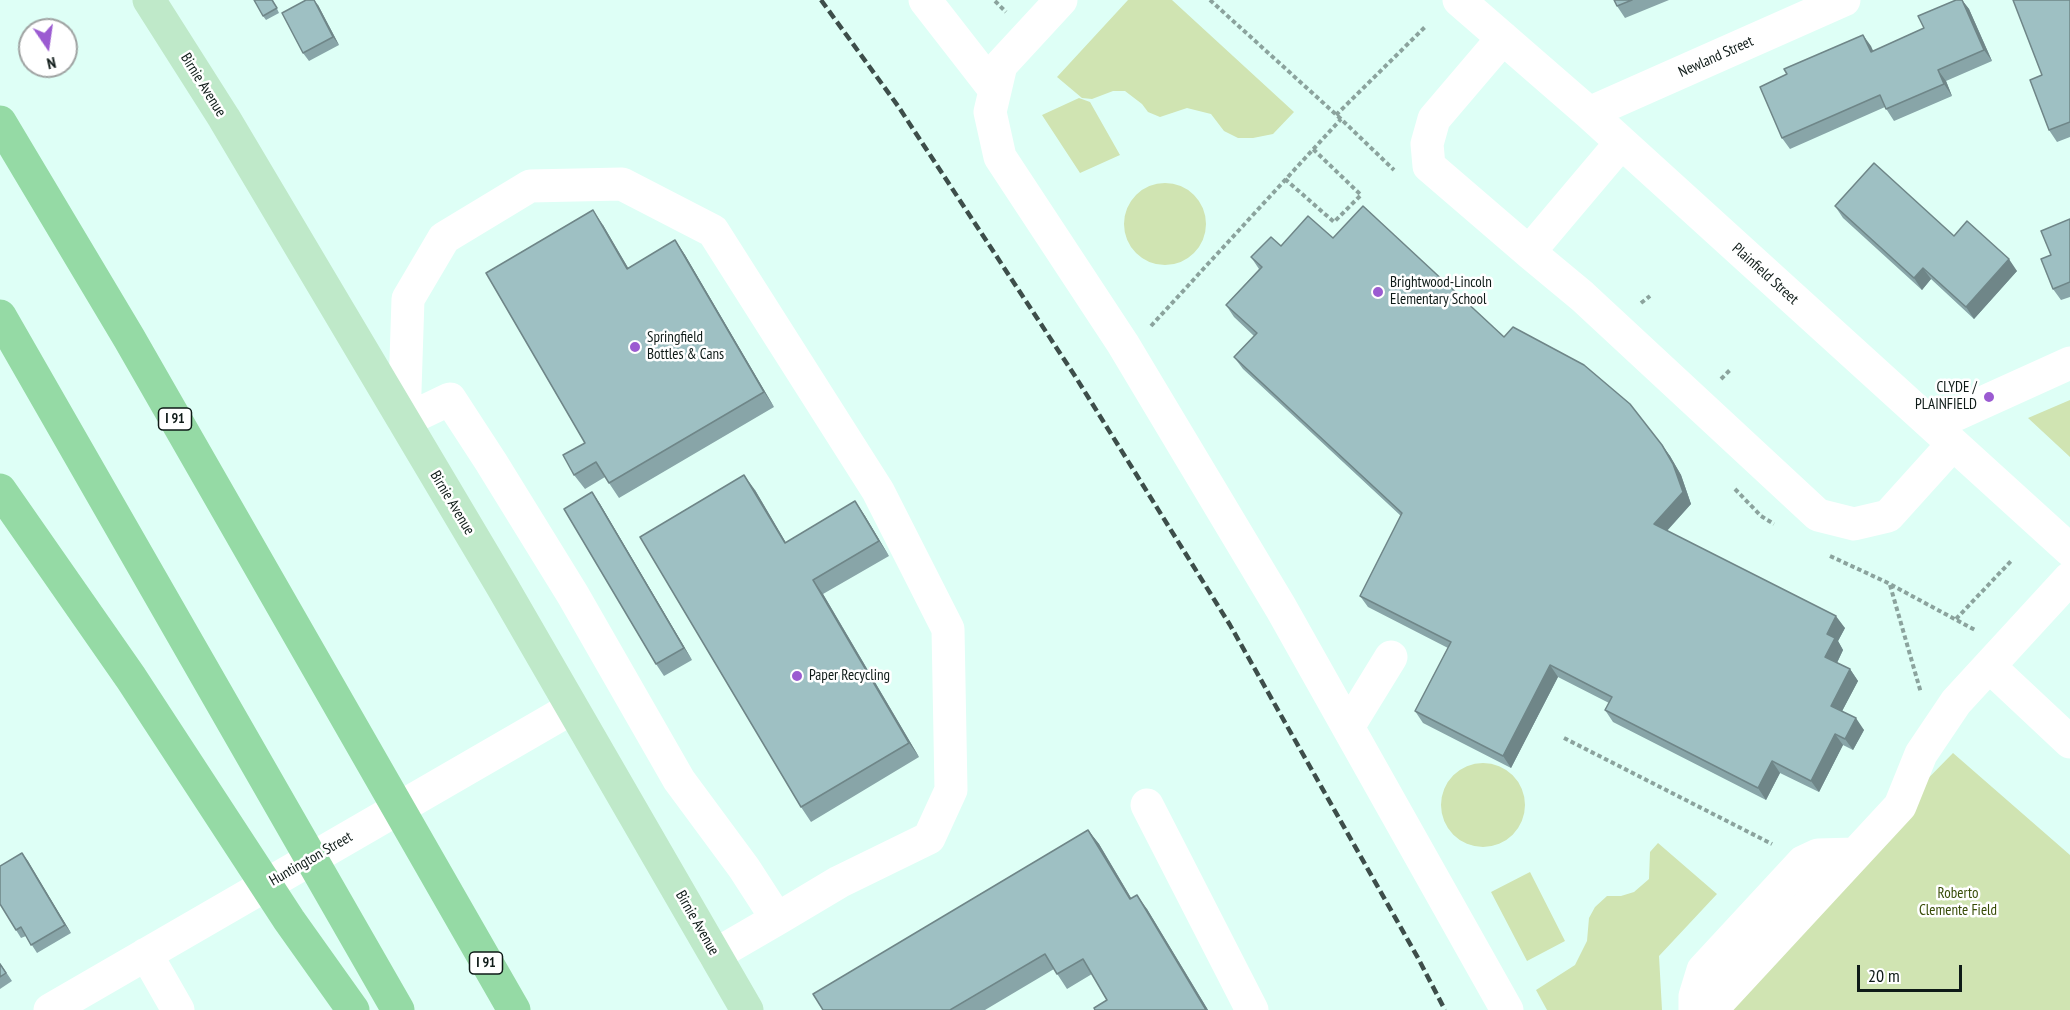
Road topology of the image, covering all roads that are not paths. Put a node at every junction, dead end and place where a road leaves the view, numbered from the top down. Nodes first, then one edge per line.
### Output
1 (149, 0) edge
2 (924, 0) edge
3 (1061, 0) edge
4 (1459, 0) edge
5 (1844, 0) edge
6 (1503, 38) junction
7 (995, 90) junction
8 (1589, 113) junction
9 (0, 122) edge
10 (1622, 143) junction
11 (1529, 252) junction
12 (0, 316) edge
13 (2070, 363) edge
14 (404, 421) junction
15 (1943, 435) junction
16 (0, 490) edge
17 (2070, 550) edge
18 (2070, 578) edge
19 (1391, 657) dead end
20 (1989, 666) junction
21 (572, 708) junction
22 (1348, 728) junction
23 (2070, 742) edge
24 (1147, 805) dead end
25 (1855, 854) junction
26 (777, 919) junction
27 (146, 954) junction
28 (715, 955) junction
29 (50, 1010) edge
30 (178, 1010) edge
31 (353, 1010) edge
32 (398, 1010) edge
33 (514, 1010) edge
34 (747, 1010) edge
35 (1252, 1010) edge
36 (1507, 1010) edge
37 (1695, 1010) edge
38 (1711, 1010) edge

1 - 14 main road, Birnie Avenue
2 - 7 street
3 - 7 street
4 - 6 street, Plainfield Street
5 - 8 street, Newland Street
6 - 8 street, Plainfield Street
6 - 11 street
7 - 22 street
8 - 10 street, Plainfield Street
9 - 33 highway, I 91
10 - 11 street
10 - 15 street, Plainfield Street
11 - 15 street
12 - 32 highway
13 - 15 street
14 - 21 main road, Birnie Avenue
14 - 26 street
14 - 26 street
15 - 17 street, Plainfield Street
16 - 31 highway
18 - 20 street
19 - 22 street
20 - 23 street
20 - 25 street
21 - 27 street, Huntington Street
21 - 28 main road, Birnie Avenue
22 - 36 street
24 - 35 street
25 - 37 street
25 - 38 street
26 - 28 street
27 - 29 street, Huntington Street
27 - 30 street
28 - 34 main road, Birnie Avenue

